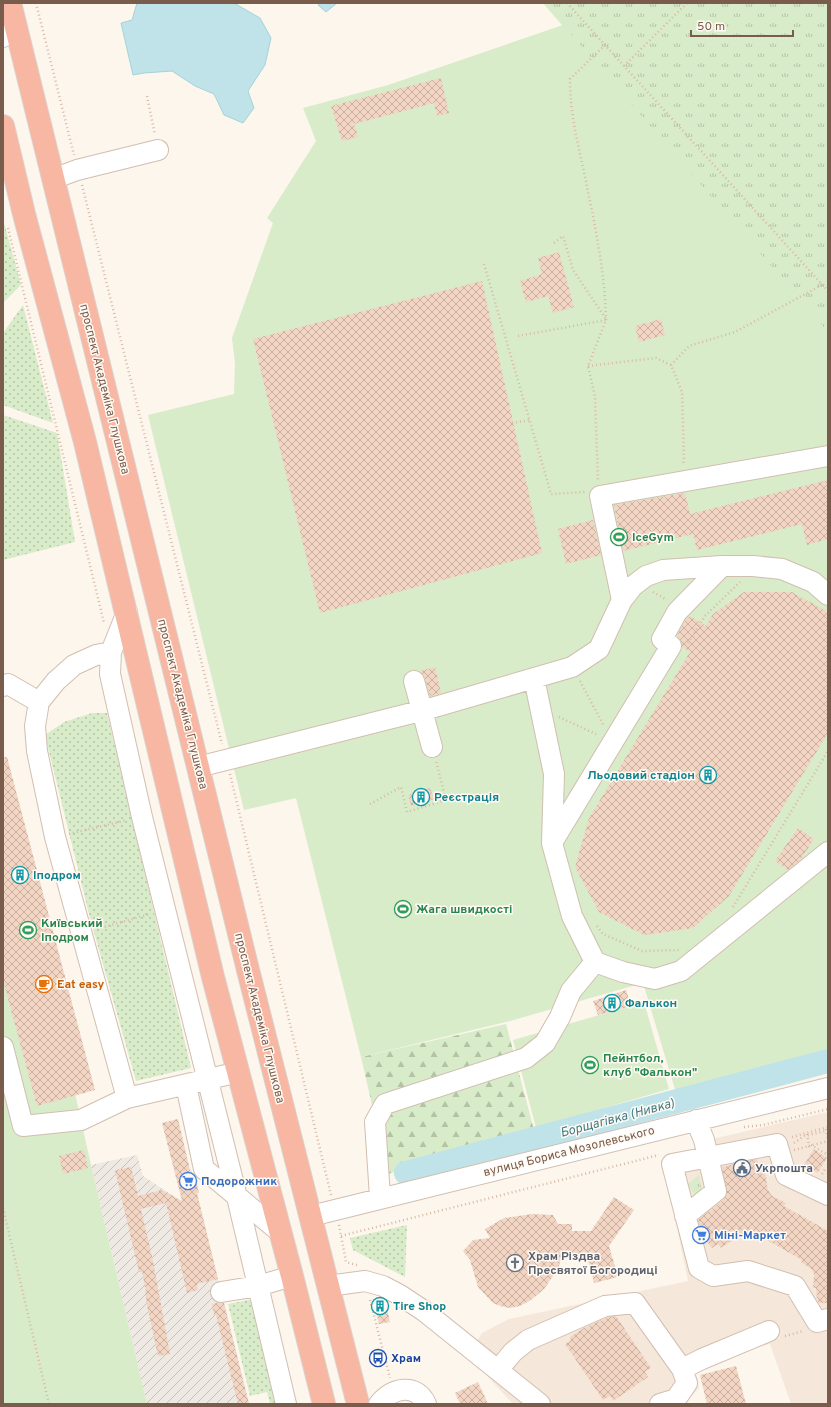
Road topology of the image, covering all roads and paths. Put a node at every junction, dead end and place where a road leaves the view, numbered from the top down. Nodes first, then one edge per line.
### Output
1 (10, 3) edge
2 (36, 3) edge
3 (567, 3) edge
4 (687, 3) edge
5 (10, 33) edge
6 (605, 45) junction
7 (624, 66) junction
8 (147, 96) dead end
9 (3, 126) edge
10 (156, 144) joint
11 (3, 157) edge
12 (77, 170) junction
13 (14, 176) junction
14 (53, 179) junction
15 (7, 222) dead end
16 (554, 243) dead end
17 (484, 264) dead end
18 (822, 285) junction
19 (828, 291) edge
20 (606, 320) junction
21 (518, 336) dead end
22 (671, 365) junction
23 (588, 366) junction
24 (531, 420) junction
25 (512, 423) dead end
26 (828, 456) edge
27 (678, 482) junction
28 (592, 494) junction
29 (722, 566) junction
30 (753, 566) junction
31 (826, 589) edge
32 (622, 600) junction
33 (127, 612) junction
34 (106, 630) dead end
35 (685, 647) dead end
36 (111, 652) junction
37 (572, 667) junction
38 (534, 678) junction
39 (414, 681) dead end
40 (3, 686) edge
41 (39, 702) junction
42 (541, 708) junction
43 (422, 710) junction
44 (612, 742) junction
45 (432, 747) joint
46 (828, 751) edge
47 (226, 760) junction
48 (198, 767) junction
49 (370, 804) dead end
50 (142, 817) junction
51 (55, 837) junction
52 (552, 843) junction
53 (828, 852) edge
54 (732, 908) dead end
55 (164, 910) junction
56 (594, 923) dead end
57 (81, 934) junction
58 (681, 950) dead end
59 (595, 962) junction
60 (3, 1047) edge
61 (239, 1072) junction
62 (207, 1079) junction
63 (186, 1085) junction
64 (828, 1088) edge
65 (127, 1098) junction
66 (828, 1109) edge
67 (696, 1120) junction
68 (742, 1127) dead end
69 (807, 1134) junction
70 (828, 1140) edge
71 (812, 1145) junction
72 (791, 1151) dead end
73 (666, 1153) dead end
74 (828, 1155) edge
75 (708, 1157) junction
76 (828, 1195) edge
77 (237, 1197) junction
78 (380, 1197) junction
79 (3, 1208) edge
80 (335, 1209) junction
81 (311, 1216) junction
82 (685, 1216) junction
83 (280, 1232) junction
84 (341, 1236) junction
85 (292, 1276) junction
86 (365, 1281) junction
87 (258, 1286) junction
88 (328, 1286) junction
89 (221, 1292) dead end
90 (828, 1319) edge
91 (808, 1330) dead end
92 (769, 1332) joint
93 (682, 1369) junction
94 (498, 1370) junction
95 (386, 1398) edge
96 (49, 1404) edge
97 (286, 1404) edge
98 (324, 1404) edge
99 (358, 1404) edge
100 (426, 1404) edge
101 (513, 1404) edge
102 (540, 1404) edge
103 (660, 1404) edge

1 - 5 highway, проспект Академіка Глушкова
2 - 12 path
3 - 6 path
4 - 7 path
5 - 14 highway, проспект Академіка Глушкова
6 - 7 path
6 - 20 path
7 - 18 path
8 - 10 path
9 - 13 highway
10 - 12 street
11 - 13 street
12 - 14 street
12 - 47 path
13 - 33 highway
14 - 48 highway, проспект Академіка Глушкова
15 - 34 path
16 - 20 path
17 - 24 path
18 - 19 path
18 - 22 path
20 - 21 path
20 - 23 path
22 - 23 path
22 - 27 path
23 - 28 path
24 - 25 path
24 - 28 path
26 - 27 street
27 - 28 street
28 - 32 street
29 - 30 street
29 - 32 street
29 - 44 street
30 - 31 street
30 - 35 path
32 - 37 street
33 - 36 street
33 - 61 highway
36 - 41 street
36 - 50 street
37 - 38 street
37 - 44 path
38 - 42 street
38 - 43 street
39 - 43 street
40 - 41 street
41 - 51 street
42 - 44 path
42 - 52 street
43 - 45 street
43 - 47 street
44 - 52 street
45 - 49 path
46 - 54 path
47 - 48 street
47 - 80 path
48 - 81 highway, проспект Академіка Глушкова
50 - 51 path
50 - 55 street
51 - 57 street
52 - 59 street
53 - 59 street
55 - 57 path
55 - 62 street
56 - 58 path
57 - 65 street
59 - 78 street
60 - 65 street
61 - 62 street
61 - 83 highway
62 - 63 street
62 - 77 street
63 - 65 street
63 - 77 street
64 - 67 street, вулиця Бориса Мозолевського
66 - 68 path
67 - 75 street
67 - 78 street, вулиця Бориса Мозолевського
69 - 70 path
69 - 71 path
69 - 72 path
70 - 71 path
71 - 74 path
73 - 84 path
75 - 76 street
75 - 82 street
75 - 82 street
77 - 83 street
77 - 87 street
78 - 80 street, вулиця Бориса Мозолевського
79 - 96 path
80 - 81 street, вулиця Бориса Мозолевського
80 - 84 path
81 - 88 highway, проспект Академіка Глушкова
82 - 90 street
83 - 85 highway
84 - 86 path
85 - 87 street
85 - 98 highway
86 - 88 street
86 - 94 street
86 - 95 path
87 - 89 street
87 - 97 street
88 - 99 highway, проспект Академіка Глушкова
91 - 92 path
92 - 93 street
93 - 94 street
93 - 103 street
94 - 101 street
94 - 102 street
95 - 100 street

